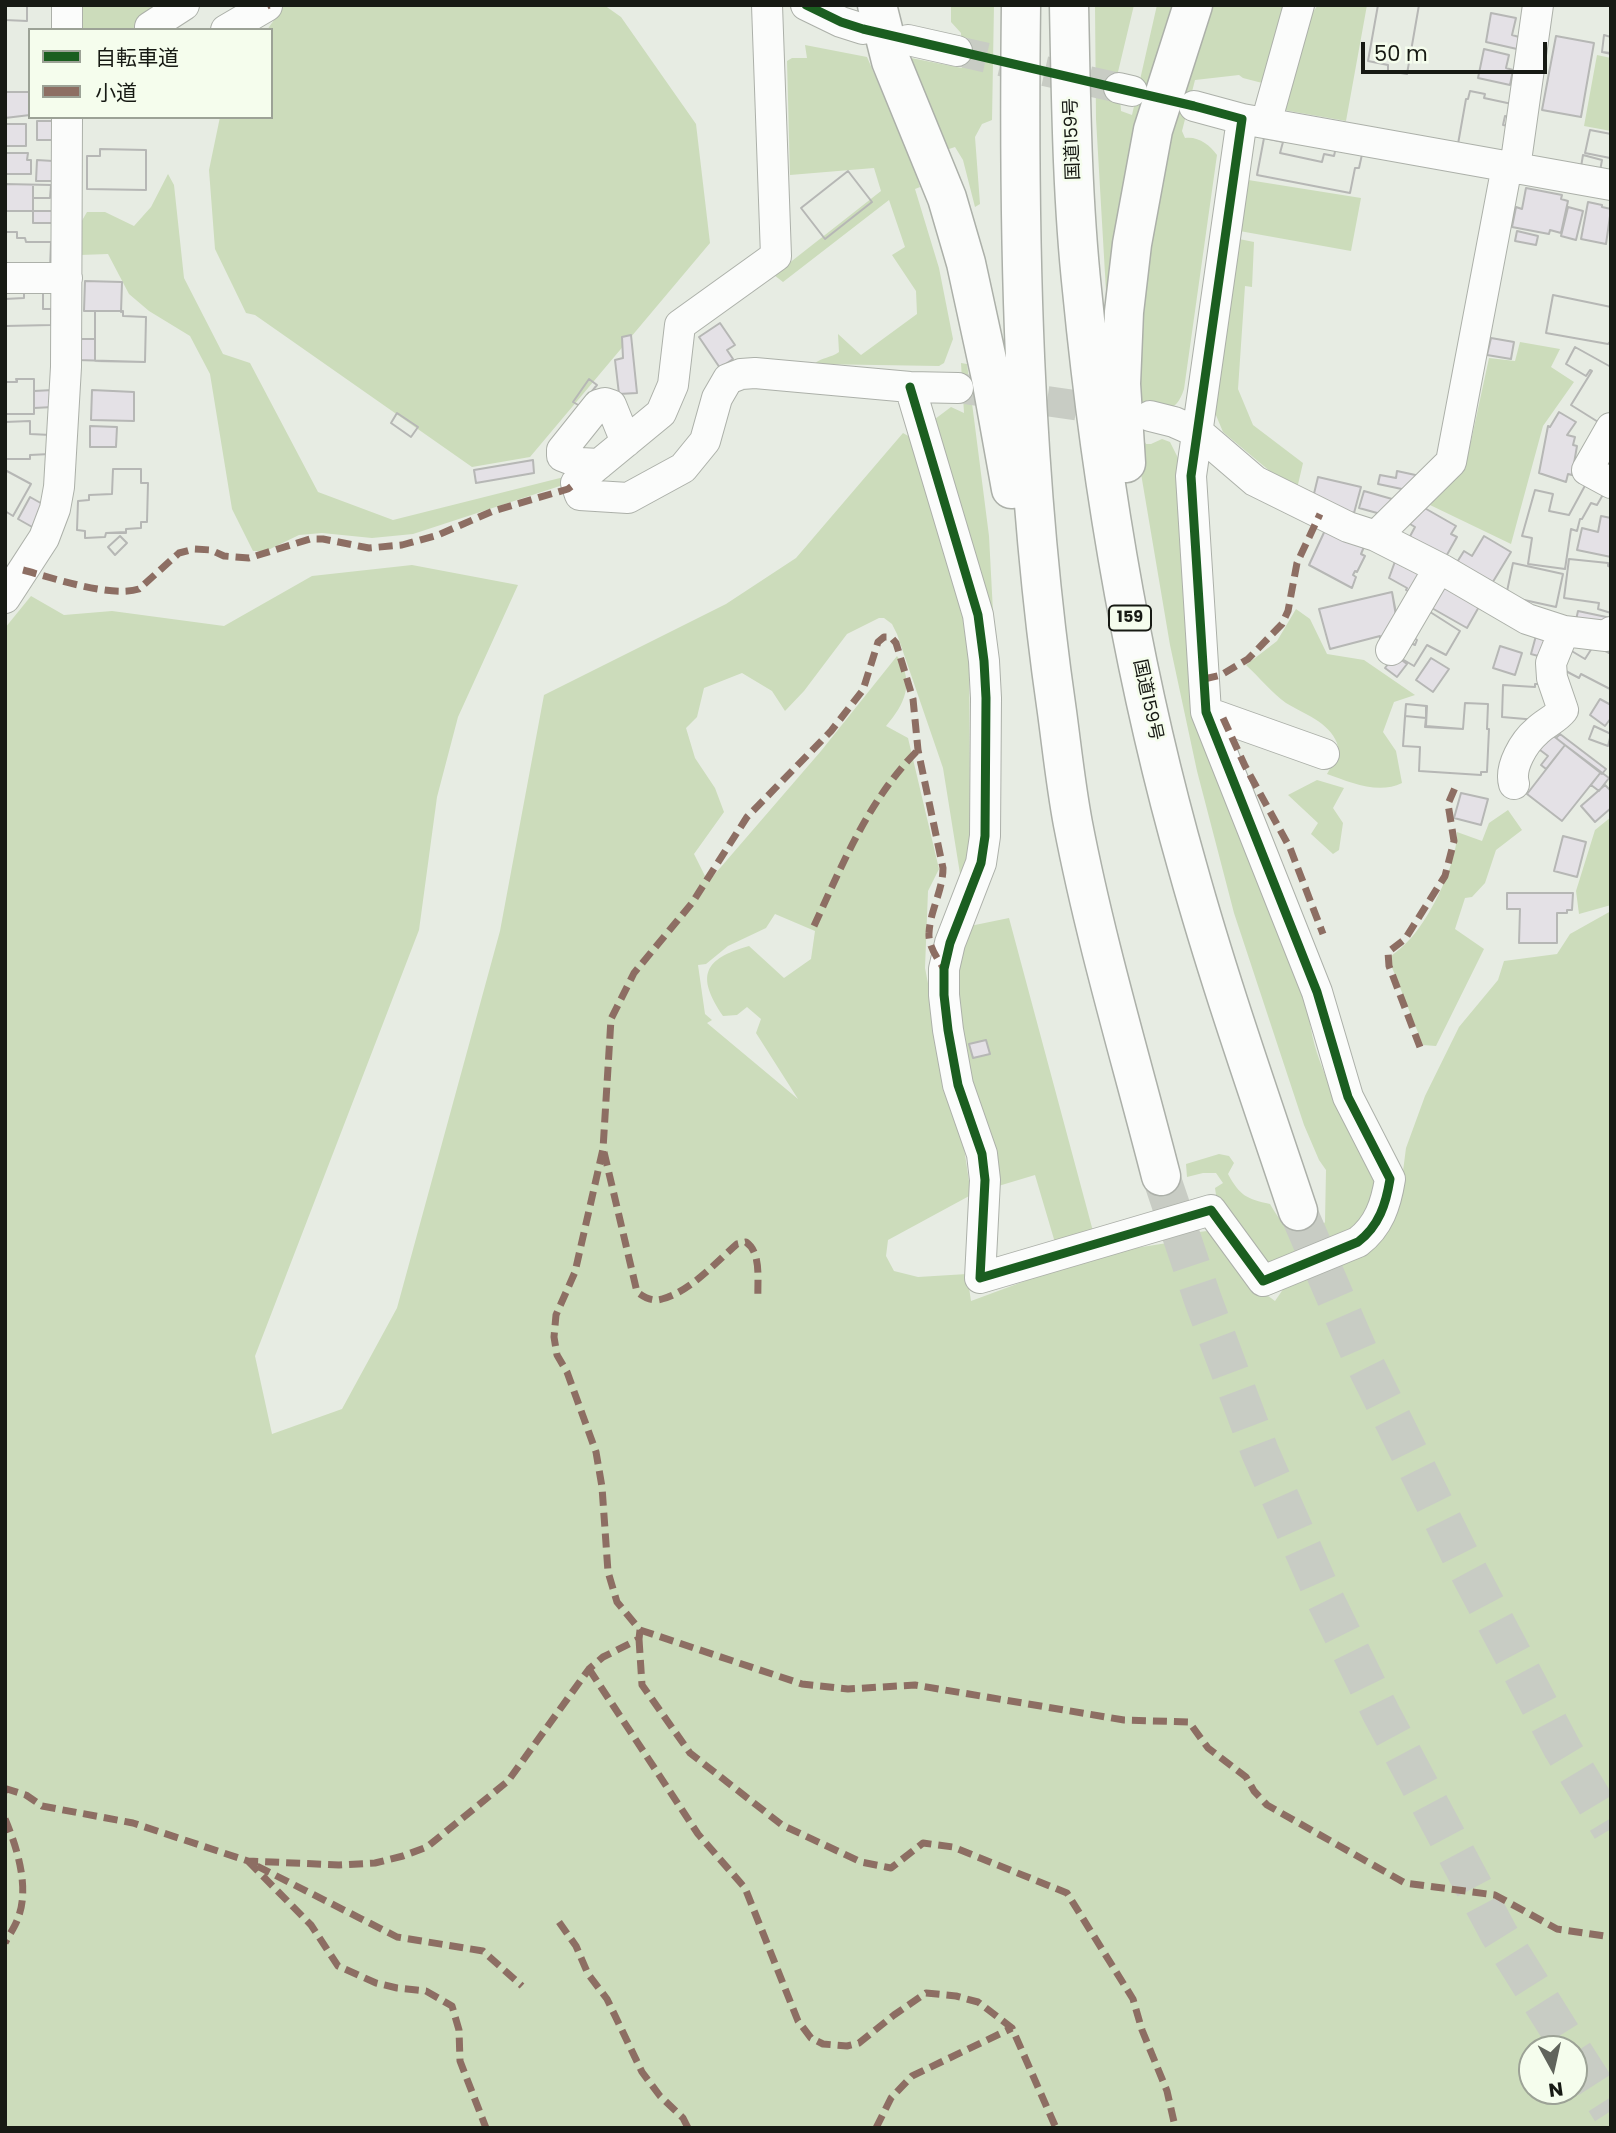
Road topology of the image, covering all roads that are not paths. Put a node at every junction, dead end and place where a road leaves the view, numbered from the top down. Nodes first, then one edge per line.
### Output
1 (67, 5) edge
2 (184, 5) edge
3 (767, 5) edge
4 (807, 5) edge
5 (1021, 5) edge
6 (1069, 5) edge
7 (1193, 5) edge
8 (1299, 5) edge
9 (1538, 5) edge
10 (870, 17) edge
11 (150, 27) dead end
12 (67, 28) edge
13 (908, 40) dead end
14 (957, 51) tunnel mouth
15 (1194, 106) dead end
16 (67, 119) edge
17 (1254, 121) junction
18 (1511, 167) junction
19 (1611, 185) edge
20 (5, 278) edge
21 (67, 278) junction
22 (910, 387) junction
23 (958, 388) tunnel mouth
24 (1150, 416) dead end
25 (1611, 428) edge
26 (1199, 433) junction
27 (625, 442) junction
28 (599, 464) junction
29 (1611, 483) edge
30 (1362, 532) junction
31 (1439, 568) junction
32 (5, 598) edge
33 (1564, 631) junction
34 (1611, 632) edge
35 (1391, 650) dead end
36 (1206, 712) junction
37 (1324, 754) dead end
38 (1514, 784) dead end
39 (1072, 821) junction
40 (1268, 1121) junction
41 (1161, 1176) tunnel mouth
42 (1298, 1211) tunnel mouth

1 - 12 street
2 - 11 street
3 - 27 street
4 - 10 street
5 - 39 highway
6 - 40 highway, 国道159号 / 159
7 - 40 highway, 159
8 - 17 street
9 - 18 street
10 - 39 highway
13 - 14 street
15 - 17 street
16 - 21 street
17 - 18 street
17 - 26 street
18 - 19 street
18 - 30 street
20 - 21 street
21 - 32 street
22 - 23 street
22 - 28 street
22 - 36 street
24 - 26 street
25 - 29 street
26 - 30 street
26 - 36 street
27 - 28 street
27 - 28 street
30 - 31 street
31 - 33 street
31 - 35 street
33 - 34 street
33 - 38 street
36 - 37 street
39 - 41 highway
40 - 42 highway, 国道159号 / 159

